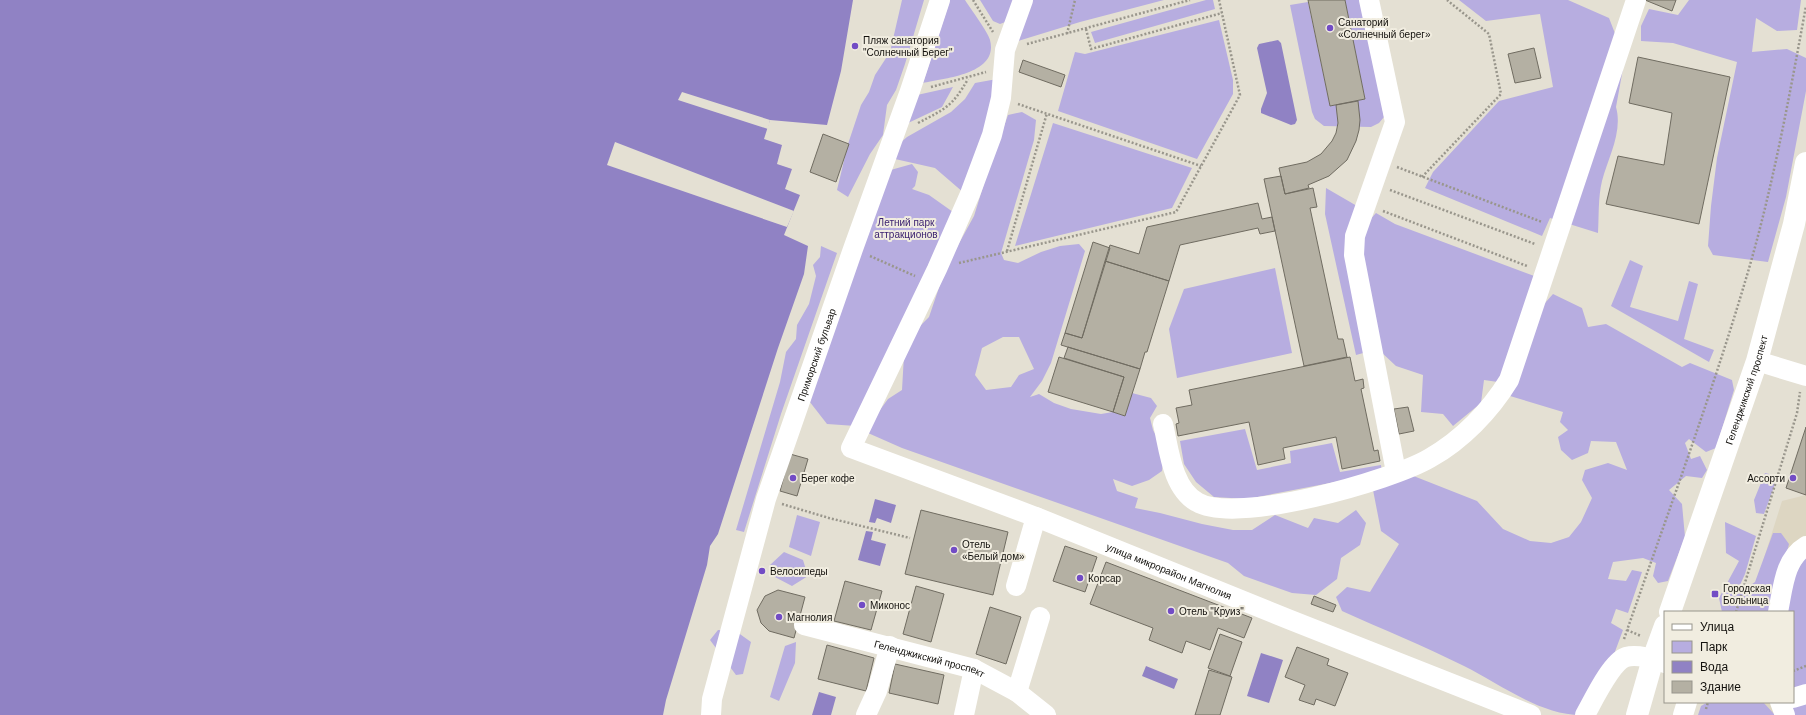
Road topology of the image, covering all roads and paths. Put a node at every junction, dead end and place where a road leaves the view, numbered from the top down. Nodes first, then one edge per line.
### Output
1 (940, 0) edge
2 (973, 0) edge
3 (1023, 0) edge
4 (1075, 0) edge
5 (1190, 0) edge
6 (1219, 0) edge
7 (1369, 0) edge
8 (1447, 0) edge
9 (1636, 0) edge
10 (1806, 6) edge
11 (1222, 13) junction
12 (1086, 29) junction
13 (1067, 34) junction
14 (1004, 58) junction
15 (968, 78) junction
16 (910, 92) junction
17 (1001, 98) junction
18 (1047, 113) junction
19 (894, 136) junction
20 (1381, 161) junction
21 (1806, 163) edge
22 (1201, 166) junction
23 (1422, 177) junction
24 (1374, 183) junction
25 (1366, 204) junction
26 (1560, 228) junction
27 (853, 249) junction
28 (1552, 250) junction
29 (1007, 251) junction
30 (1544, 273) junction
31 (934, 276) junction
32 (1757, 360) junction
33 (1804, 376) edge
34 (1163, 424) dead end
35 (1396, 472) junction
36 (766, 499) junction
37 (1036, 517) junction
38 (910, 538) dead end
39 (1806, 546) edge
40 (1016, 586) dead end
41 (1670, 611) edge
42 (1736, 611) edge
43 (1778, 611) edge
44 (1040, 617) dead end
45 (804, 625) dead end
46 (1664, 632) edge
47 (890, 646) junction
48 (1659, 661) edge
49 (1806, 666) edge
50 (1614, 667) junction
51 (974, 669) junction
52 (1794, 671) edge
53 (1017, 692) junction
54 (1806, 694) edge
55 (1794, 698) edge
56 (1687, 703) edge
57 (1780, 703) edge
58 (711, 715) edge
59 (866, 715) edge
60 (964, 715) edge
61 (1046, 715) edge
62 (1531, 715) edge
63 (1585, 715) edge
64 (1637, 715) edge
65 (1683, 715) edge
66 (1785, 715) edge

1 - 16 street, Приморский бульвар
2 - 14 path
3 - 14 street
4 - 13 path
5 - 12 path
6 - 11 path
7 - 20 street
8 - 23 path
9 - 26 street
10 - 50 path
11 - 12 path
11 - 22 path
12 - 13 path
13 - 14 path
14 - 15 path
14 - 17 street
15 - 16 path
15 - 19 path
16 - 19 street, Приморский бульвар
17 - 18 path
17 - 31 street
18 - 22 path
18 - 29 path
19 - 27 street, Приморский бульвар
20 - 23 path
20 - 24 street
21 - 32 main road, Геленджикский проспект
22 - 29 path
23 - 26 path
24 - 25 street
24 - 28 path
25 - 30 path
25 - 35 street
26 - 28 street
27 - 31 path
27 - 36 street, Приморский бульвар
28 - 30 street
29 - 31 path
30 - 35 street
31 - 37 street, улица микрорайон Магнолия
32 - 33 street
32 - 41 main road, Геленджикский проспект
33 - 42 path
34 - 35 street
36 - 38 path
36 - 58 street, Приморский бульвар
37 - 40 street
37 - 62 street, улица микрорайон Магнолия
39 - 43 street
44 - 53 street
45 - 47 street, Геленджикский проспект
46 - 48 main road
47 - 51 street, Геленджикский проспект
47 - 59 street
48 - 50 street
48 - 64 main road
49 - 52 path
50 - 63 street
51 - 53 street, Геленджикский проспект
51 - 60 street
53 - 61 street, Геленджикский проспект
54 - 55 street
56 - 65 street
57 - 66 street

